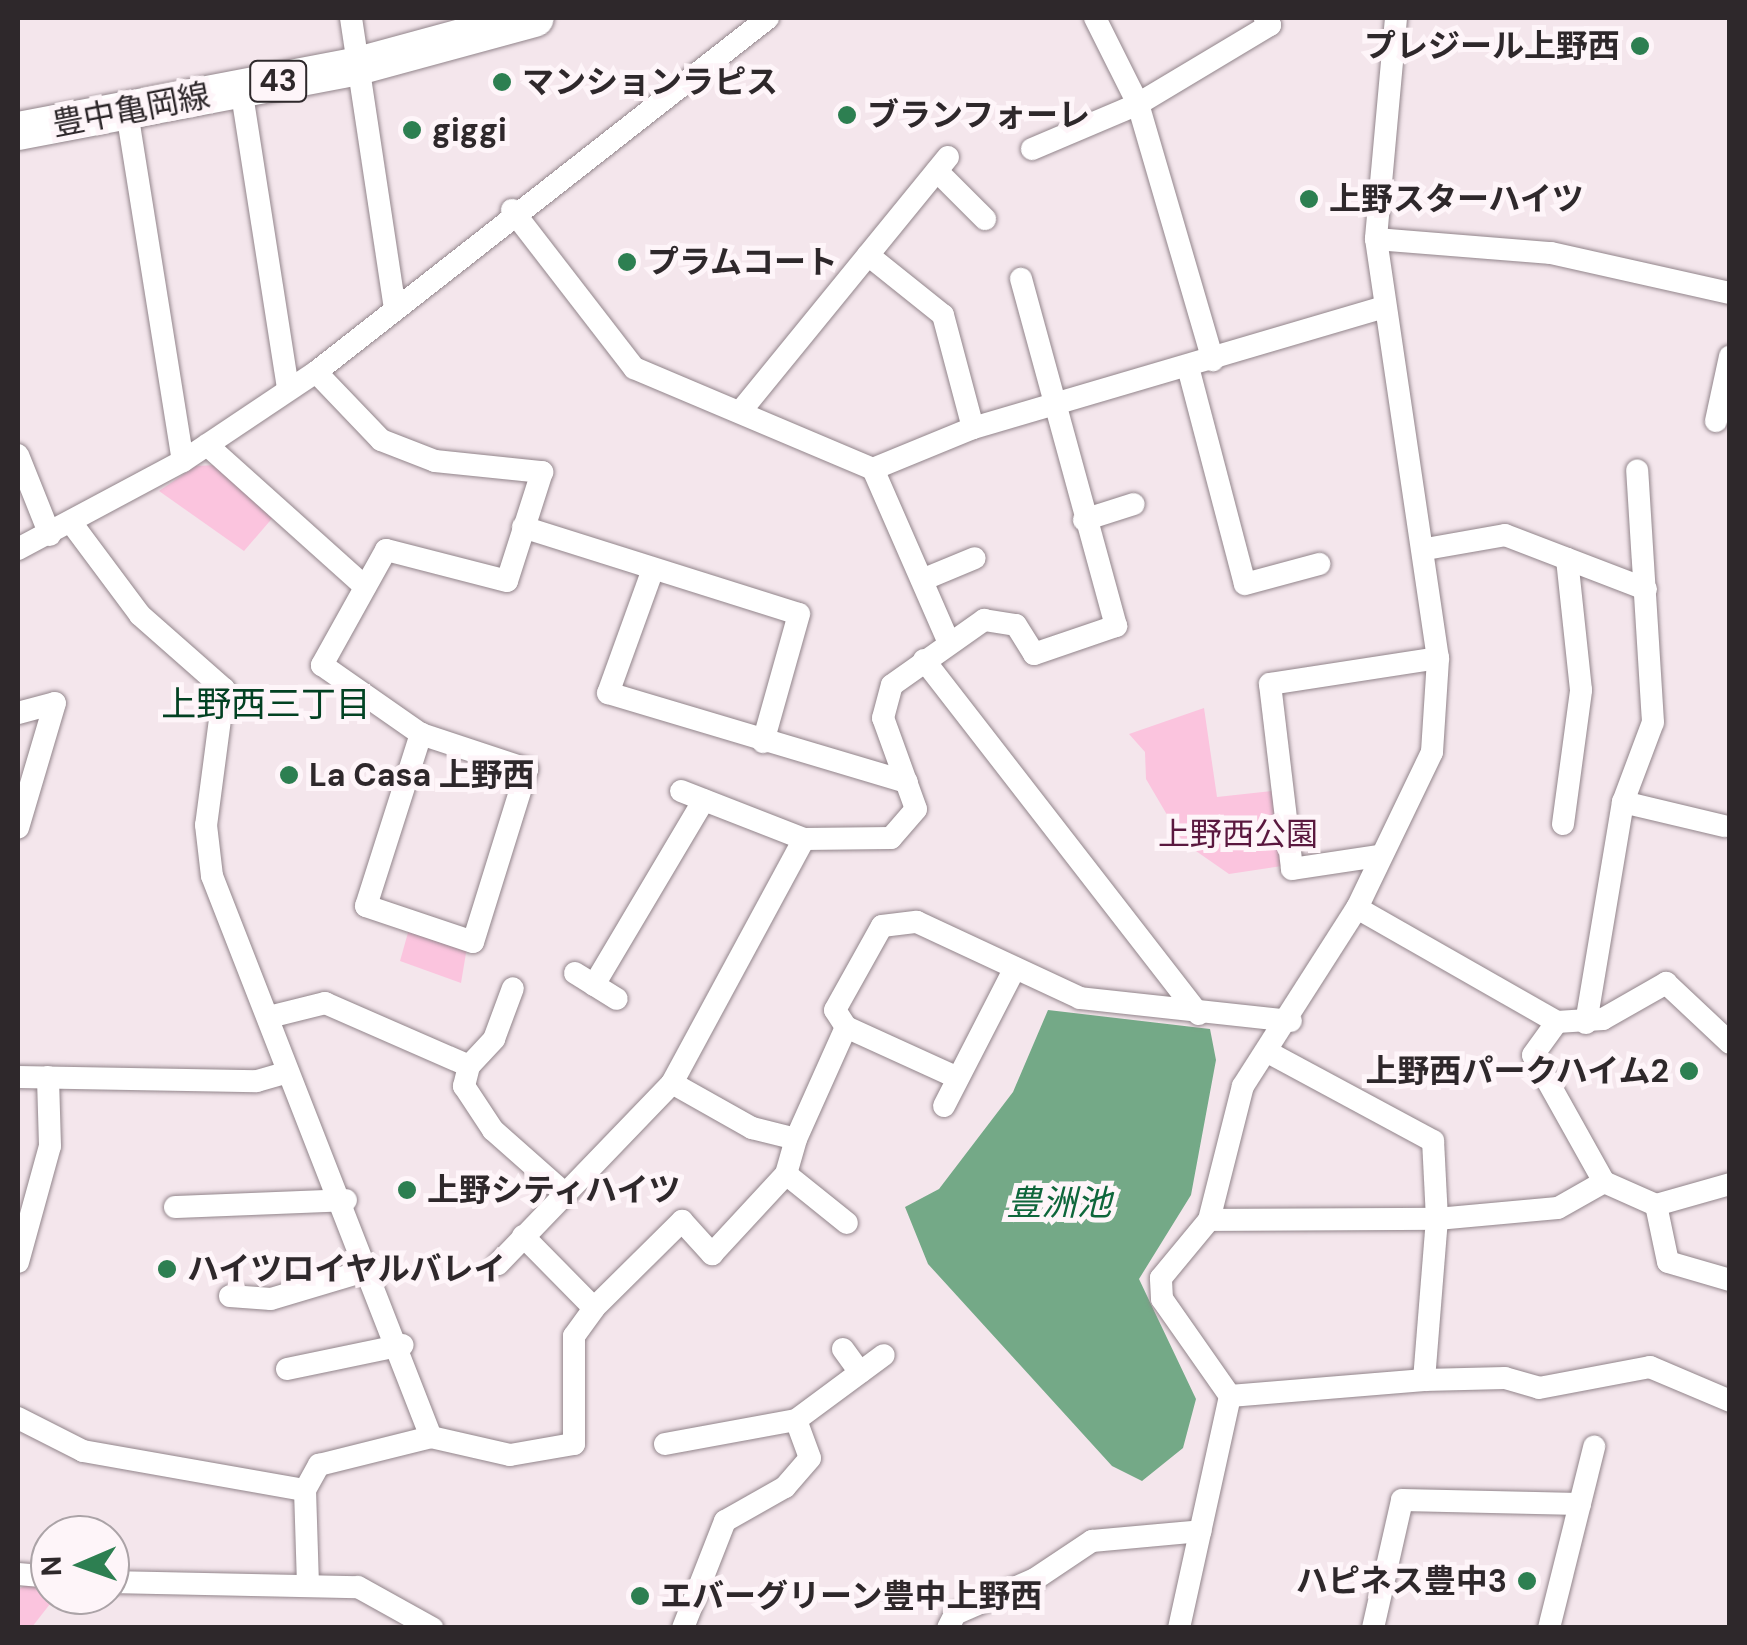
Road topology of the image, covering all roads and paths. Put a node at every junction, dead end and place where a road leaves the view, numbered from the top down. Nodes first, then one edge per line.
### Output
1 (351, 18) edge
2 (535, 18) edge
3 (768, 18) edge
4 (1096, 18) edge
5 (1266, 18) edge
6 (1396, 18) edge
7 (358, 66) junction
8 (241, 88) junction
9 (1138, 104) junction
10 (127, 112) junction
11 (18, 131) edge
12 (1032, 149) dead end
13 (512, 210) junction
14 (985, 218) dead end
15 (1376, 239) junction
16 (868, 255) junction
17 (1020, 278) dead end
18 (1730, 293) edge
19 (394, 304) junction
20 (1384, 307) junction
21 (1730, 356) edge
22 (1214, 360) junction
23 (1188, 368) junction
24 (316, 372) junction
25 (288, 388) junction
26 (1058, 407) junction
27 (740, 412) junction
28 (1716, 421) dead end
29 (974, 428) junction
30 (207, 445) junction
31 (18, 455) edge
32 (184, 461) junction
33 (873, 469) junction
34 (1636, 470) dead end
35 (1134, 504) dead end
36 (1084, 520) junction
37 (73, 526) junction
38 (523, 527) junction
39 (50, 535) junction
40 (1426, 548) junction
41 (18, 549) edge
42 (975, 558) dead end
43 (1567, 559) junction
44 (1320, 564) dead end
45 (653, 569) junction
46 (922, 580) junction
47 (365, 588) junction
48 (1646, 589) junction
49 (948, 641) junction
50 (1438, 658) junction
51 (924, 660) junction
52 (18, 713) edge
53 (421, 734) junction
54 (763, 742) junction
55 (907, 782) junction
56 (681, 792) dead end
57 (704, 800) junction
58 (1623, 802) junction
59 (1563, 824) dead end
60 (1724, 826) dead end
61 (18, 828) edge
62 (804, 839) junction
63 (1378, 856) junction
64 (1356, 908) junction
65 (1015, 968) junction
66 (513, 988) dead end
67 (617, 999) dead end
68 (1199, 1014) junction
69 (269, 1018) junction
70 (1291, 1021) junction
71 (1557, 1022) junction
72 (1586, 1022) junction
73 (846, 1027) junction
74 (1730, 1042) edge
75 (1268, 1052) junction
76 (469, 1066) junction
77 (284, 1073) junction
78 (18, 1077) edge
79 (48, 1078) junction
80 (958, 1078) junction
81 (672, 1083) junction
82 (944, 1106) dead end
83 (796, 1139) junction
84 (786, 1174) junction
85 (1604, 1182) junction
86 (1730, 1184) edge
87 (562, 1191) junction
88 (346, 1200) junction
89 (1656, 1206) junction
90 (175, 1207) dead end
91 (1437, 1219) junction
92 (1209, 1220) junction
93 (847, 1223) dead end
94 (523, 1236) junction
95 (18, 1262) edge
96 (498, 1264) dead end
97 (371, 1269) junction
98 (1730, 1280) edge
99 (230, 1296) dead end
100 (594, 1308) junction
101 (403, 1346) junction
102 (843, 1348) dead end
103 (884, 1354) dead end
104 (287, 1369) dead end
105 (860, 1372) junction
106 (1424, 1380) junction
107 (1230, 1396) junction
108 (1730, 1401) edge
109 (18, 1418) edge
110 (796, 1420) junction
111 (431, 1437) junction
112 (665, 1444) dead end
113 (1594, 1447) dead end
114 (305, 1490) junction
115 (1580, 1504) junction
116 (1201, 1531) junction
117 (130, 1582) edge
118 (308, 1585) junction
119 (432, 1628) edge
120 (683, 1628) edge
121 (948, 1628) edge
122 (1179, 1628) edge
123 (1373, 1628) edge
124 (1549, 1628) edge

1 - 7 street
2 - 7 main road, 豊中亀岡線 / 43
3 - 13 street
4 - 9 street
5 - 9 street
6 - 15 street
7 - 8 main road, 豊中亀岡線 / 43
7 - 19 street
8 - 10 main road, 豊中亀岡線 / 43
8 - 25 street
9 - 12 street
9 - 22 street
10 - 11 main road, 豊中亀岡線 / 43
10 - 32 street
13 - 19 street
13 - 27 street
14 - 16 street
15 - 18 street
15 - 20 street
16 - 27 street
16 - 29 street
17 - 26 street
19 - 24 street
20 - 22 street
20 - 40 street
21 - 28 street
22 - 23 street
23 - 26 street
23 - 44 street
24 - 25 street
24 - 38 street
25 - 30 street
26 - 29 street
26 - 36 street
27 - 33 street
29 - 33 street
30 - 32 street
30 - 47 street
31 - 39 street
32 - 37 street
33 - 46 street
34 - 48 street
35 - 36 street
36 - 49 street
37 - 39 street
37 - 69 street
38 - 45 street
38 - 47 street
39 - 41 street
40 - 43 street
40 - 50 street
42 - 46 street
43 - 48 street
43 - 59 street
45 - 54 street
45 - 54 street
46 - 49 street
47 - 53 street
48 - 58 street
49 - 51 street
50 - 63 street
50 - 63 street
51 - 55 street
51 - 68 street
52 - 61 street
53 - 53 street
54 - 55 street
55 - 62 street
56 - 57 street
57 - 62 street
57 - 67 street
58 - 60 street
58 - 72 street
62 - 81 street
63 - 64 street
64 - 70 street
64 - 71 street
65 - 68 street
65 - 73 street
65 - 80 street
66 - 76 street
68 - 70 street
69 - 76 street
69 - 77 street
70 - 75 street
71 - 72 street
71 - 85 street
72 - 74 street
73 - 80 street
73 - 83 street
75 - 91 street
75 - 92 street
76 - 87 street
77 - 79 street
77 - 88 street
78 - 79 street
79 - 95 street
80 - 82 street
81 - 83 street
81 - 87 street
83 - 84 street
84 - 93 street
84 - 100 street
85 - 89 street
85 - 91 street
86 - 89 street
87 - 94 street
88 - 90 street
88 - 97 street
89 - 98 street
91 - 92 street
91 - 106 street
92 - 107 street
94 - 96 street
94 - 100 street
97 - 99 street
97 - 101 street
100 - 111 street
101 - 104 street
101 - 111 street
102 - 105 street
103 - 105 street
105 - 110 street
106 - 107 street
106 - 108 street
107 - 116 street
109 - 114 street
110 - 112 street
110 - 120 street
111 - 114 street
113 - 115 street
114 - 118 street
115 - 123 street
115 - 124 street
116 - 121 street
116 - 122 street
117 - 118 street
118 - 119 street

